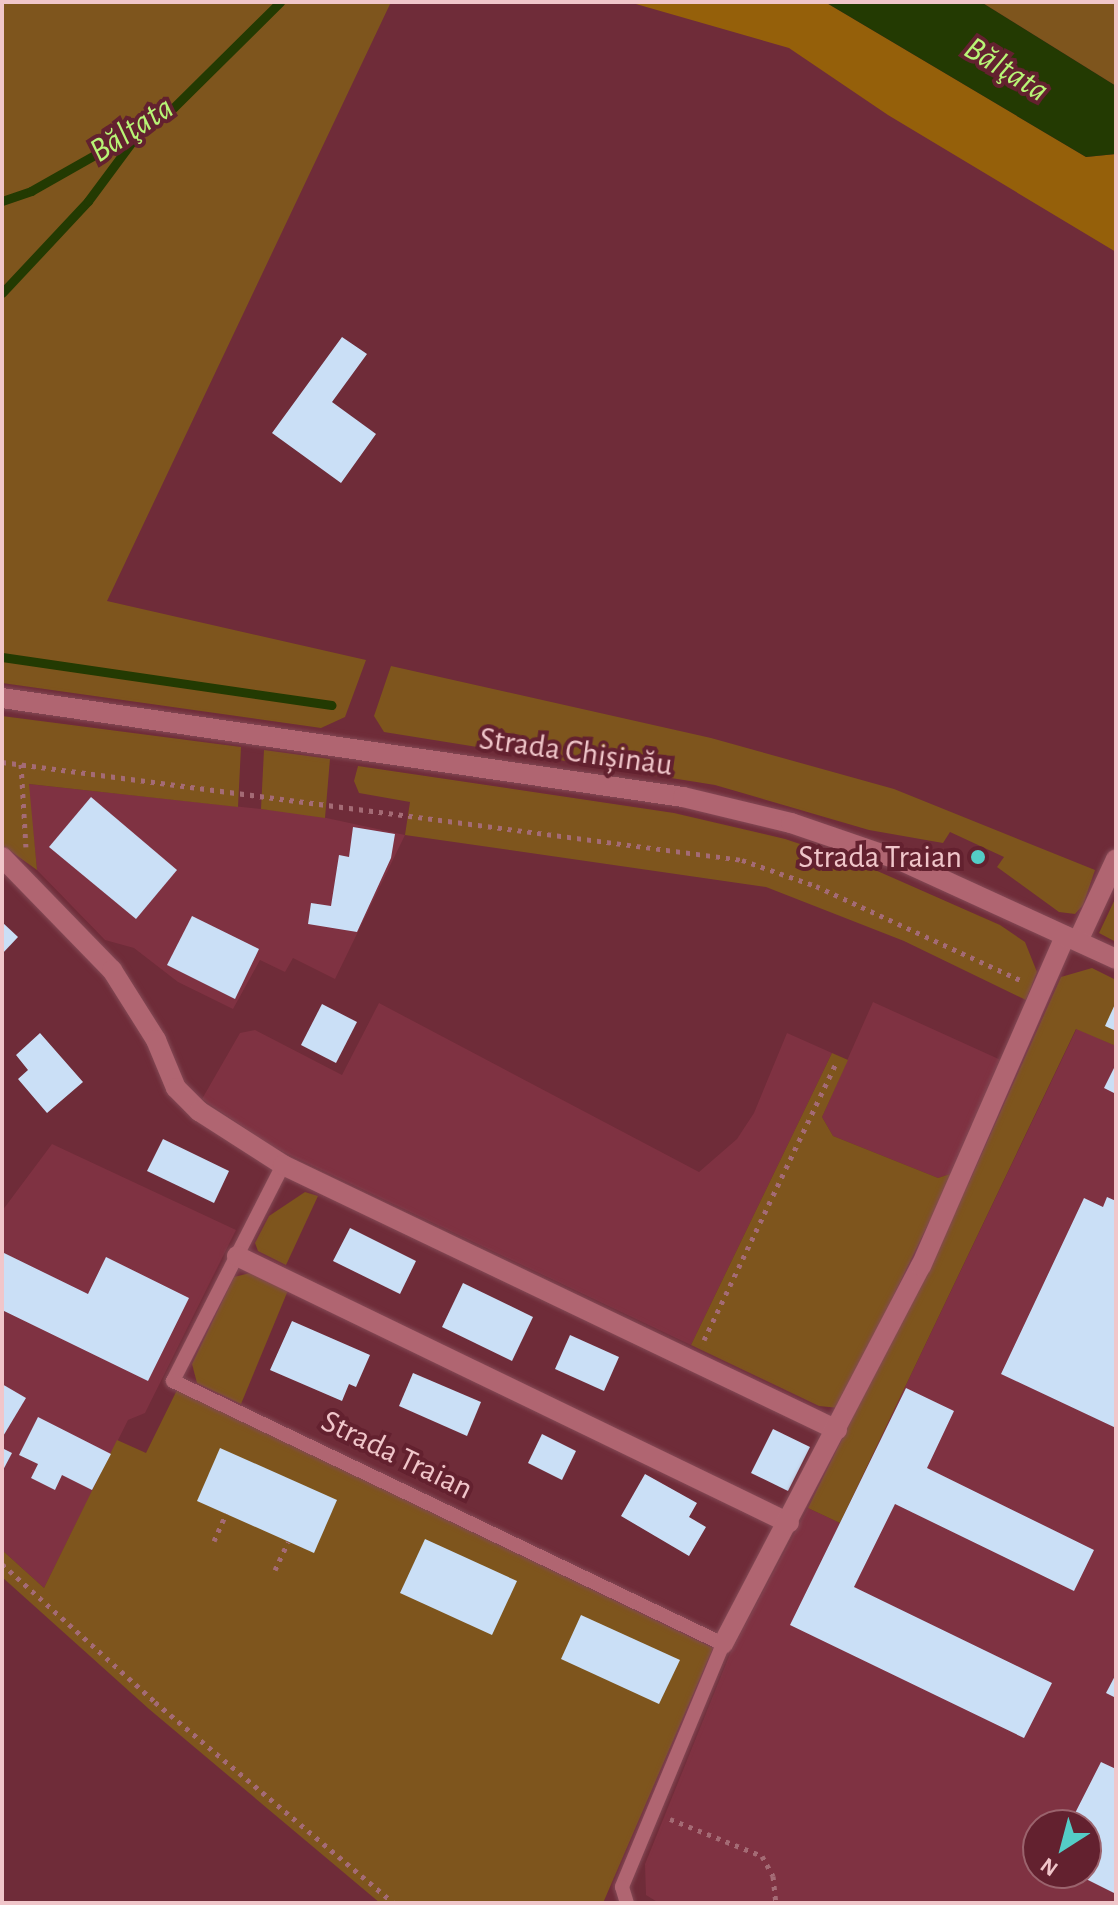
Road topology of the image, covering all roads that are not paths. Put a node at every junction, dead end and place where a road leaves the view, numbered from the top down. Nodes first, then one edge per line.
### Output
1 (2, 698) edge
2 (2, 857) edge
3 (1116, 859) edge
4 (1072, 938) junction
5 (1116, 959) edge
6 (283, 1165) junction
7 (237, 1256) junction
8 (837, 1430) junction
9 (789, 1523) junction
10 (723, 1644) junction
11 (627, 1903) edge

1 - 4 street, Strada Chișinău
2 - 6 street
3 - 4 street
4 - 5 street, Strada Chișinău
4 - 8 street
6 - 7 lane, Strada Traian
6 - 8 street
7 - 9 street
7 - 10 lane, Strada Traian
8 - 9 street
9 - 10 street
10 - 11 lane

